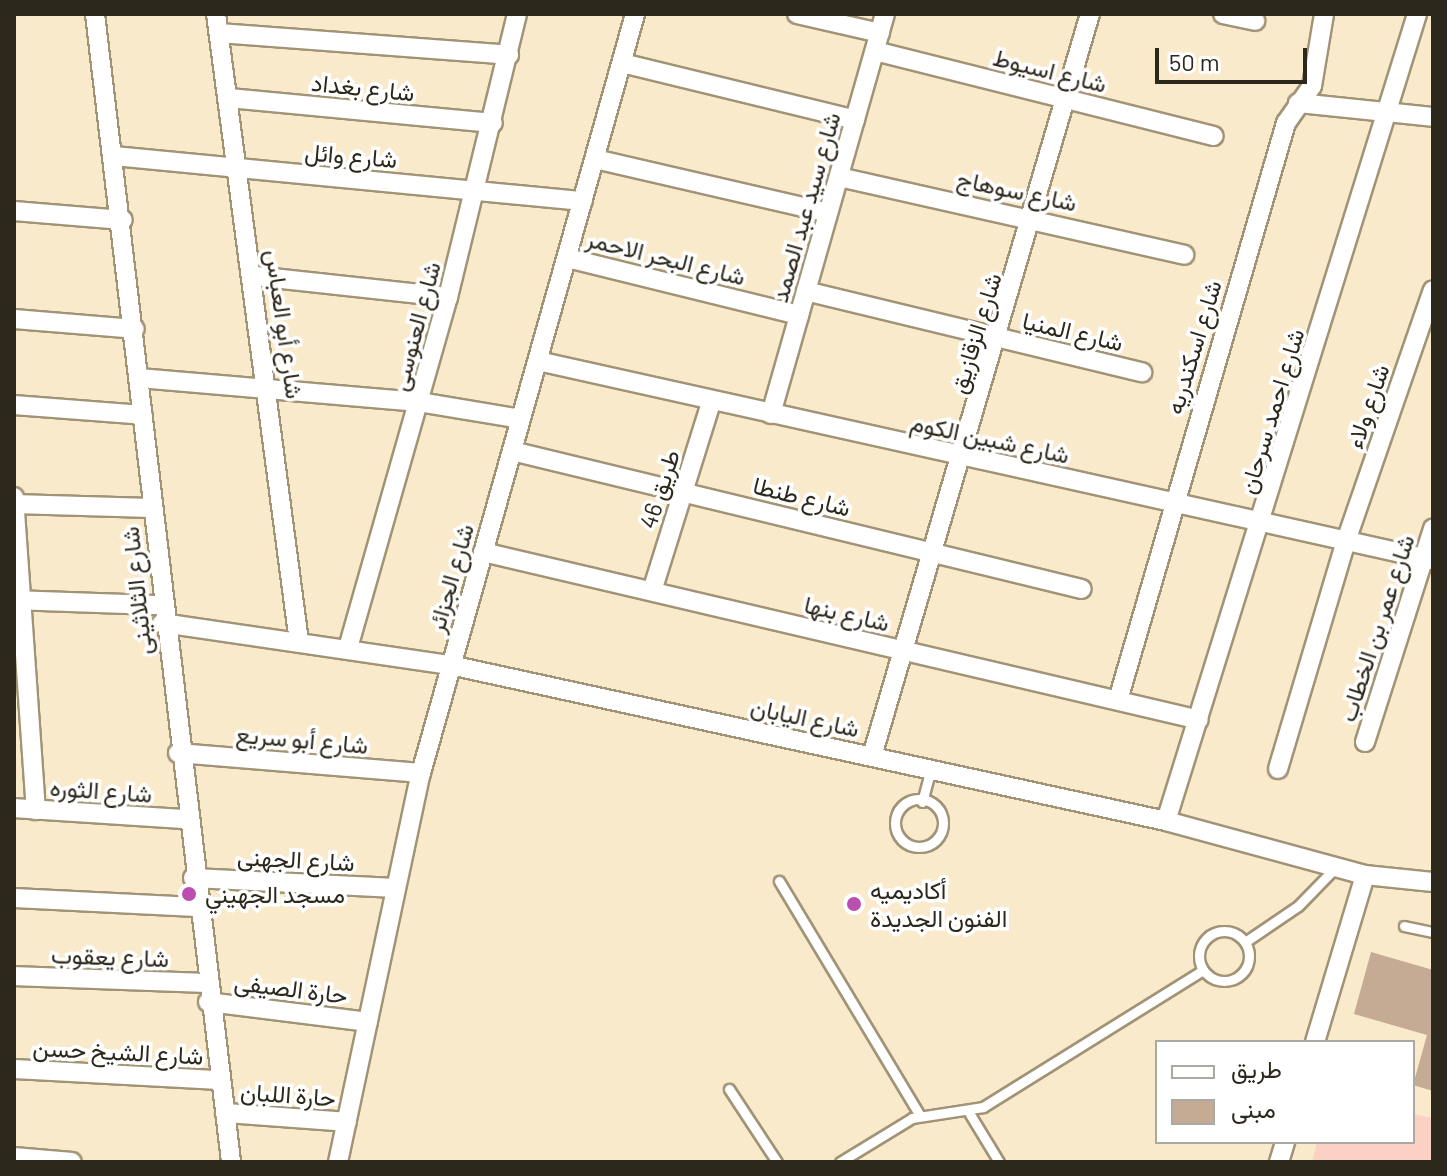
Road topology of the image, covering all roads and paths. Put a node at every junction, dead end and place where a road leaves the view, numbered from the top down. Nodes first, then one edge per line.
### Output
1 (94, 14) edge
2 (216, 14) edge
3 (517, 14) edge
4 (635, 14) edge
5 (797, 14) edge
6 (885, 14) edge
7 (1090, 14) edge
8 (1223, 14) edge
9 (1324, 14) edge
10 (1417, 14) edge
11 (1255, 21) dead end
12 (219, 33) junction
13 (877, 42) junction
14 (509, 55) junction
15 (622, 63) junction
16 (229, 98) junction
17 (1067, 99) junction
18 (1298, 103) junction
19 (1387, 114) junction
20 (1433, 117) edge
21 (855, 120) junction
22 (493, 123) junction
23 (1214, 136) dead end
24 (114, 156) junction
25 (595, 159) junction
26 (238, 168) junction
27 (839, 177) junction
28 (476, 191) junction
29 (583, 201) junction
30 (14, 211) edge
31 (828, 213) junction
32 (1035, 216) junction
33 (123, 220) junction
34 (1184, 255) dead end
35 (567, 258) junction
36 (254, 276) junction
37 (1433, 290) edge
38 (806, 291) junction
39 (448, 297) junction
40 (799, 315) junction
41 (14, 319) edge
42 (135, 329) junction
43 (999, 338) junction
44 (538, 361) junction
45 (1142, 372) dead end
46 (139, 378) junction
47 (270, 386) junction
48 (712, 400) junction
49 (419, 402) junction
50 (14, 405) edge
51 (771, 414) junction
52 (143, 415) junction
53 (521, 419) junction
54 (512, 451) junction
55 (962, 457) junction
56 (683, 492) junction
57 (14, 497) edge
58 (1173, 500) junction
59 (14, 504) edge
60 (151, 508) junction
61 (1264, 518) junction
62 (1433, 529) edge
63 (1347, 538) junction
64 (483, 552) junction
65 (933, 552) junction
66 (1428, 558) edge
67 (1082, 589) dead end
68 (652, 591) junction
69 (17, 601) edge
70 (161, 614) junction
71 (299, 642) junction
72 (348, 648) junction
73 (904, 651) junction
74 (450, 665) junction
75 (1118, 700) junction
76 (1199, 720) junction
77 (1365, 742) dead end
78 (178, 753) junction
79 (872, 756) junction
80 (931, 769) junction
81 (1278, 769) dead end
82 (421, 773) junction
83 (922, 802) junction
84 (14, 808) edge
85 (36, 810) junction
86 (186, 819) junction
87 (1166, 821) junction
88 (1337, 866) junction
89 (1365, 875) junction
90 (193, 878) junction
91 (779, 881) dead end
92 (1433, 882) edge
93 (396, 888) junction
94 (14, 898) edge
95 (196, 907) junction
96 (1404, 926) dead end
97 (1433, 932) edge
98 (1245, 942) junction
99 (1203, 970) junction
100 (14, 976) edge
101 (205, 983) junction
102 (208, 1002) junction
103 (368, 1022) junction
104 (1316, 1040) edge
105 (14, 1069) edge
106 (220, 1080) junction
107 (729, 1089) dead end
108 (968, 1111) junction
109 (225, 1113) junction
110 (920, 1116) junction
111 (347, 1122) junction
112 (14, 1157) edge
113 (72, 1162) edge
114 (231, 1162) edge
115 (338, 1162) edge
116 (777, 1162) edge
117 (840, 1162) edge
118 (999, 1162) edge

1 - 24 street, شارع الثلاثينى
2 - 12 street, شارع أبو العباس
3 - 14 street, شارع العنوسى
4 - 15 street, شارع الجزائر
5 - 13 street, شارع اسيوط
6 - 13 street, شارع سيد عبد الصمد
7 - 17 street, شارع الزقازيق
8 - 11 street
9 - 18 street, شارع اسكندريه
10 - 19 street, شارع احمد سرحان
12 - 14 street
12 - 16 street, شارع أبو العباس
13 - 17 street, شارع اسيوط
13 - 21 street, شارع سيد عبد الصمد
14 - 22 street, شارع العنوسى
15 - 21 street
15 - 25 street, شارع الجزائر
16 - 22 street, شارع بغداد
16 - 26 street, شارع أبو العباس
17 - 23 street, شارع اسيوط
17 - 32 street, شارع الزقازيق
18 - 19 street
18 - 58 street, شارع اسكندريه
19 - 20 street
19 - 61 street, شارع احمد سرحان
21 - 27 street, شارع سيد عبد الصمد
22 - 28 street, شارع العنوسى
24 - 26 street, شارع وائل
24 - 33 street, شارع الثلاثينى
25 - 29 street, شارع الجزائر
25 - 31 street
26 - 28 street, شارع وائل
26 - 36 street, شارع أبو العباس
27 - 31 street, شارع سيد عبد الصمد
27 - 32 street, شارع سوهاج
28 - 29 street, شارع وائل
28 - 39 street, شارع العنوسى
29 - 35 street, شارع الجزائر
30 - 33 street
31 - 38 street, شارع سيد عبد الصمد
32 - 34 street, شارع سوهاج
32 - 43 street, شارع الزقازيق
33 - 42 street, شارع الثلاثينى
35 - 40 street, شارع البحر الاحمر
35 - 44 street, شارع الجزائر
36 - 39 street
36 - 47 street, شارع أبو العباس
37 - 63 street, شارع ولاء
38 - 40 street, شارع سيد عبد الصمد
38 - 43 street, شارع المنيا
39 - 49 street, شارع العنوسى
40 - 51 street, شارع سيد عبد الصمد
41 - 42 street
42 - 46 street, شارع الثلاثينى
43 - 45 street, شارع المنيا
43 - 55 street, شارع الزقازيق
44 - 48 street, شارع شبين الكوم
44 - 53 street, شارع الجزائر
46 - 47 street
46 - 52 street, شارع الثلاثينى
47 - 49 street
47 - 71 street, شارع أبو العباس
48 - 51 street, شارع شبين الكوم
48 - 56 street, طريق 46
49 - 53 street
49 - 72 street, شارع العنوسى
50 - 52 street
51 - 55 street, شارع شبين الكوم
52 - 60 street, شارع الثلاثينى
53 - 54 street, شارع الجزائر
54 - 56 street, شارع طنطا
54 - 64 street, شارع الجزائر
55 - 58 street, شارع شبين الكوم
55 - 65 street, شارع الزقازيق
56 - 65 street, شارع طنطا
56 - 68 street, طريق 46
57 - 59 street
58 - 61 street, شارع شبين الكوم
58 - 75 street, شارع اسكندريه
59 - 60 street
59 - 69 street
60 - 70 street, شارع الثلاثينى
61 - 63 street, شارع شبين الكوم
61 - 76 street, شارع احمد سرحان
62 - 66 street, شارع عمر بن الخطاب
63 - 66 street, شارع شبين الكوم
63 - 81 street, شارع ولاء
64 - 68 street, شارع بنها
64 - 74 street, شارع الجزائر
65 - 67 street, شارع طنطا
65 - 73 street, شارع الزقازيق
66 - 77 street, شارع عمر بن الخطاب
68 - 73 street, شارع بنها
69 - 70 street, شارع اليابان
69 - 85 street
70 - 71 street, شارع اليابان
70 - 78 street, شارع الثلاثينى
71 - 72 street, شارع اليابان
72 - 74 street, شارع اليابان
73 - 75 street, شارع بنها
73 - 79 street, شارع الزقازيق
74 - 79 street, شارع اليابان
74 - 82 street, شارع الجزائر
75 - 76 street, شارع بنها
76 - 87 street, شارع احمد سرحان
78 - 82 street, شارع أبو سريع
78 - 86 street, شارع الثلاثينى
79 - 80 street, شارع اليابان
80 - 83 lane
80 - 87 street, شارع اليابان
82 - 93 street, شارع الجزائر
83 - 83 lane
84 - 85 street, شارع الثوره
85 - 86 street, شارع الثوره
86 - 90 street, شارع الثلاثينى
87 - 88 street, شارع اليابان
88 - 89 street, شارع اليابان
88 - 98 lane
89 - 92 street, شارع اليابان
89 - 104 street
90 - 93 street, شارع الجهنى
90 - 95 street, شارع الثلاثينى
91 - 110 lane
93 - 103 street, شارع الجزائر
94 - 95 street
95 - 101 street, شارع الثلاثينى
96 - 97 lane
98 - 99 lane
98 - 99 lane
99 - 108 lane
100 - 101 street, شارع يعقوب
101 - 102 street, شارع الثلاثينى
102 - 103 street, حارة الصيفى
102 - 106 street, شارع الثلاثينى
103 - 111 street, شارع الجزائر
105 - 106 street, شارع الشيخ حسن
106 - 109 street, شارع الثلاثينى
107 - 116 lane
108 - 110 lane
108 - 118 lane
109 - 111 street, حارة اللبان
109 - 114 street, شارع الثلاثينى
110 - 117 lane
111 - 115 street, شارع الجزائر
112 - 113 street

